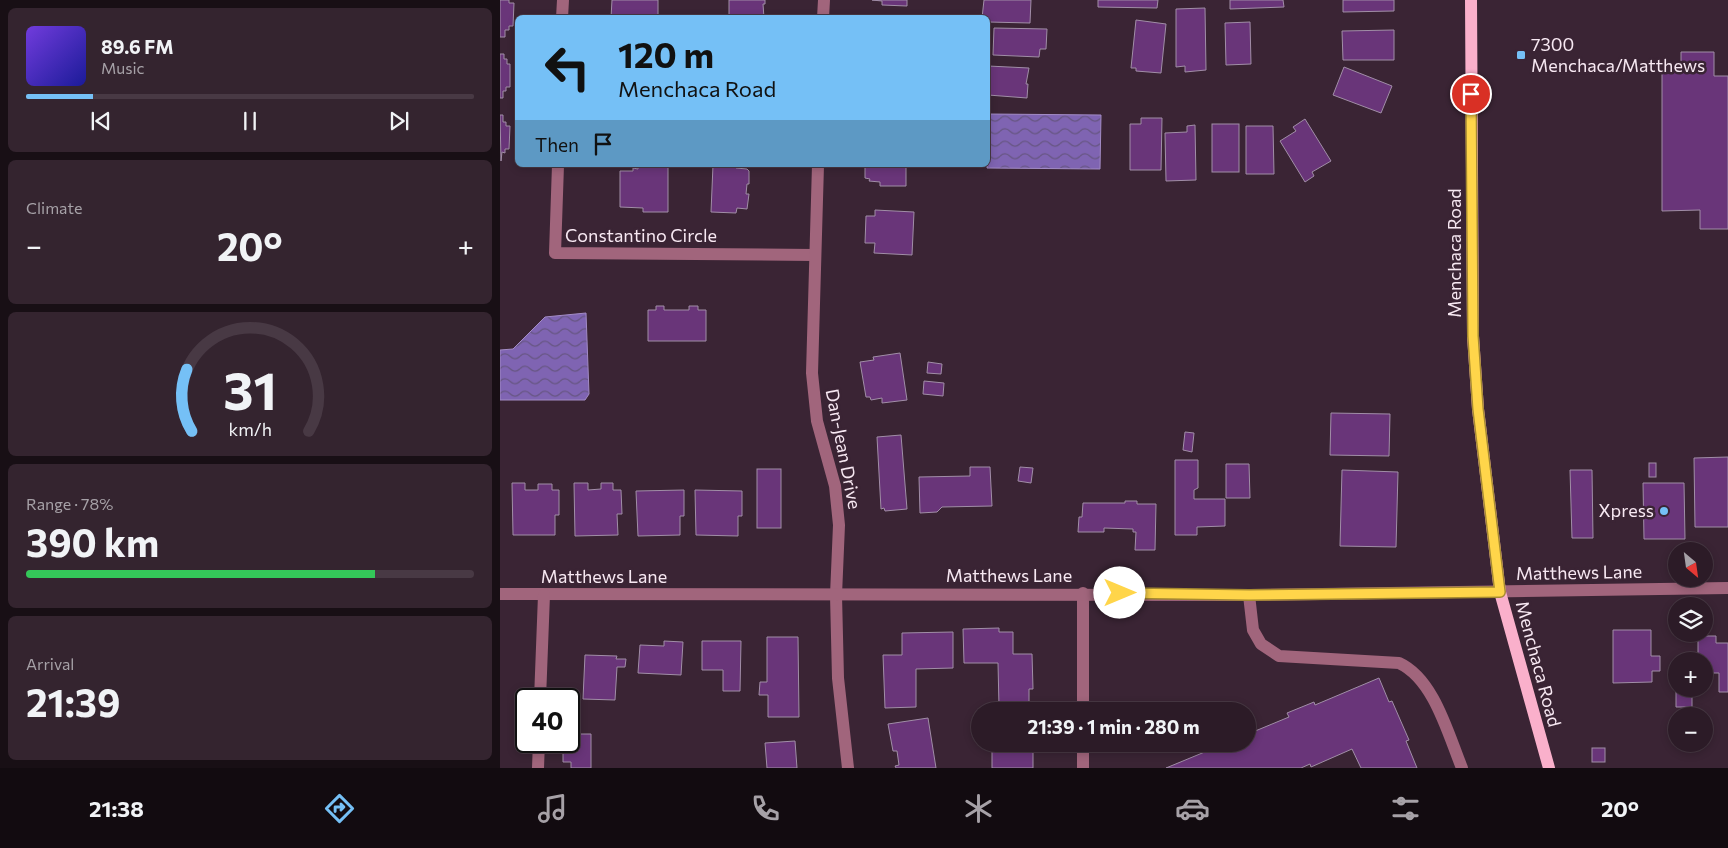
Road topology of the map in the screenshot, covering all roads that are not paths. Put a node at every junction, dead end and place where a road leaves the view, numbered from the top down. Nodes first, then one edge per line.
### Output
1 (563, 0) edge
2 (824, 0) edge
3 (1471, 0) edge
4 (562, 15) edge
5 (823, 15) edge
6 (558, 167) edge
7 (818, 167) edge
8 (814, 255) junction
9 (1728, 588) edge
10 (1500, 592) junction
11 (1083, 593) junction
12 (500, 594) edge
13 (544, 595) junction
14 (836, 595) junction
15 (1249, 595) junction
16 (540, 688) edge
17 (1083, 702) edge
18 (1083, 752) edge
19 (539, 753) edge
20 (538, 768) edge
21 (848, 768) edge
22 (1084, 768) edge
23 (1462, 768) edge
24 (1549, 768) edge

1 - 4 street
2 - 5 street
3 - 10 main road, Menchaca Road
6 - 8 street, Constantino Circle
7 - 8 street, Dan-Jean Drive
8 - 14 street, Dan-Jean Drive
9 - 10 street, Matthews Lane
10 - 15 street, Matthews Lane
10 - 24 main road, Menchaca Road
11 - 14 street, Matthews Lane
11 - 15 street, Matthews Lane
11 - 17 street
12 - 13 street, Matthews Lane
13 - 14 street, Matthews Lane
13 - 16 street
14 - 21 street, Dan-Jean Drive
15 - 23 street
18 - 22 street
19 - 20 street

